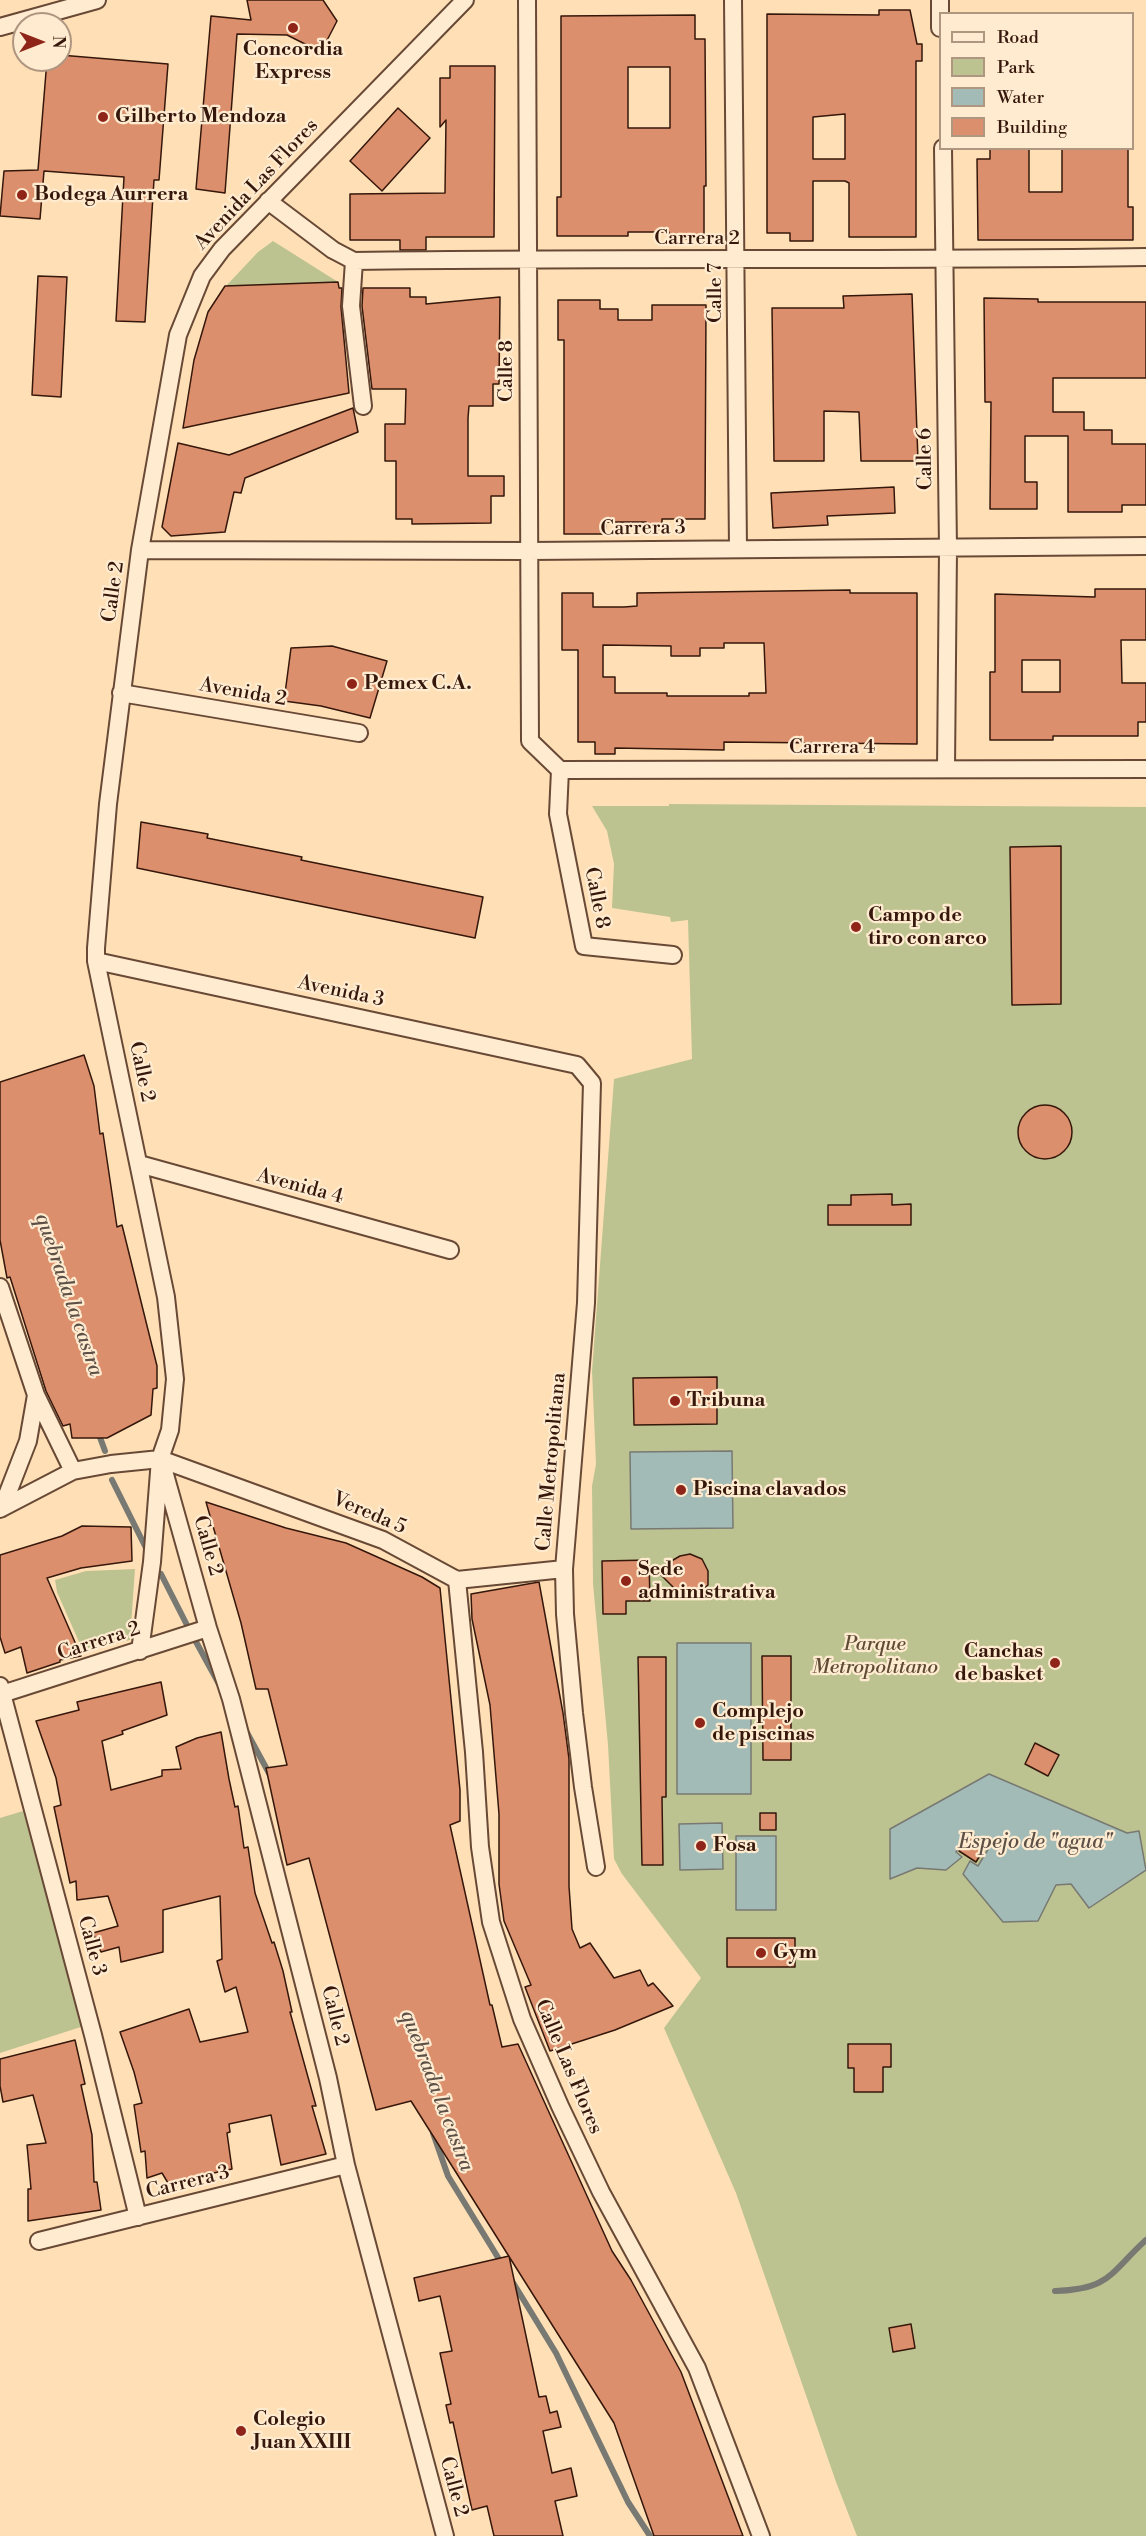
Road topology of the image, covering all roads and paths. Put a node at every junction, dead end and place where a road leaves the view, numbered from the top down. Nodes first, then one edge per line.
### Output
1 (97, 0) edge
2 (465, 0) edge
3 (527, 0) edge
4 (733, 0) edge
5 (0, 27) edge
6 (942, 150) edge
7 (268, 201) junction
8 (1146, 256) edge
9 (528, 259) junction
10 (736, 260) junction
11 (944, 260) junction
12 (354, 261) junction
13 (363, 406) dead end
14 (1146, 546) edge
15 (738, 549) junction
16 (948, 549) junction
17 (140, 550) junction
18 (529, 551) junction
19 (121, 693) junction
20 (358, 733) dead end
21 (946, 769) junction
22 (1146, 769) edge
23 (560, 770) junction
24 (673, 955) dead end
25 (96, 961) junction
26 (577, 1065) joint
27 (139, 1164) junction
28 (450, 1250) dead end
29 (0, 1287) edge
30 (36, 1395) junction
31 (160, 1459) junction
32 (73, 1471) junction
33 (1, 1509) edge
34 (564, 1569) junction
35 (456, 1580) junction
36 (208, 1628) junction
37 (140, 1651) junction
38 (1, 1690) edge
39 (596, 1867) dead end
40 (346, 2165) junction
41 (138, 2217) junction
42 (39, 2241) dead end
43 (445, 2536) edge
44 (761, 2536) edge

1 - 5 street
2 - 7 street, Avenida Las Flores
3 - 9 street, Calle 8
4 - 10 street, Calle 7
6 - 11 street, Calle 6
7 - 12 street
7 - 17 street, Avenida Las Flores
8 - 11 street, Carrera 2
9 - 10 street, Carrera 2
9 - 12 street, Carrera 2
9 - 18 street, Calle 8
10 - 11 street, Carrera 2
10 - 15 street, Calle 7
11 - 16 street, Calle 6
12 - 13 street
14 - 16 street, Carrera 3
15 - 16 street, Carrera 3
15 - 18 street, Carrera 3
16 - 21 street, Calle 6
17 - 18 street, Carrera 3
17 - 19 street, Calle 2
18 - 23 street, Calle 8
19 - 20 street, Avenida 2
19 - 25 street, Calle 2
21 - 22 street, Carrera 4
21 - 23 street, Carrera 4
23 - 24 street, Calle 8
25 - 26 street, Avenida 3
25 - 27 street, Calle 2
26 - 34 street, Calle Metropolitana
27 - 28 street, Avenida 4
27 - 31 street, Calle 2
29 - 30 street
30 - 32 street
30 - 33 street
31 - 32 street
31 - 35 street, Vereda 5
31 - 36 street, Calle 2
31 - 37 street
32 - 33 street
34 - 35 street
34 - 39 street, Calle Metropolitana
35 - 44 street, Calle Las Flores
36 - 37 street, Carrera 2
36 - 40 street, Calle 2
37 - 38 street, Carrera 2
38 - 41 street, Calle 3
40 - 41 street, Carrera 3
40 - 43 street, Calle 2
41 - 42 street, Carrera 3

